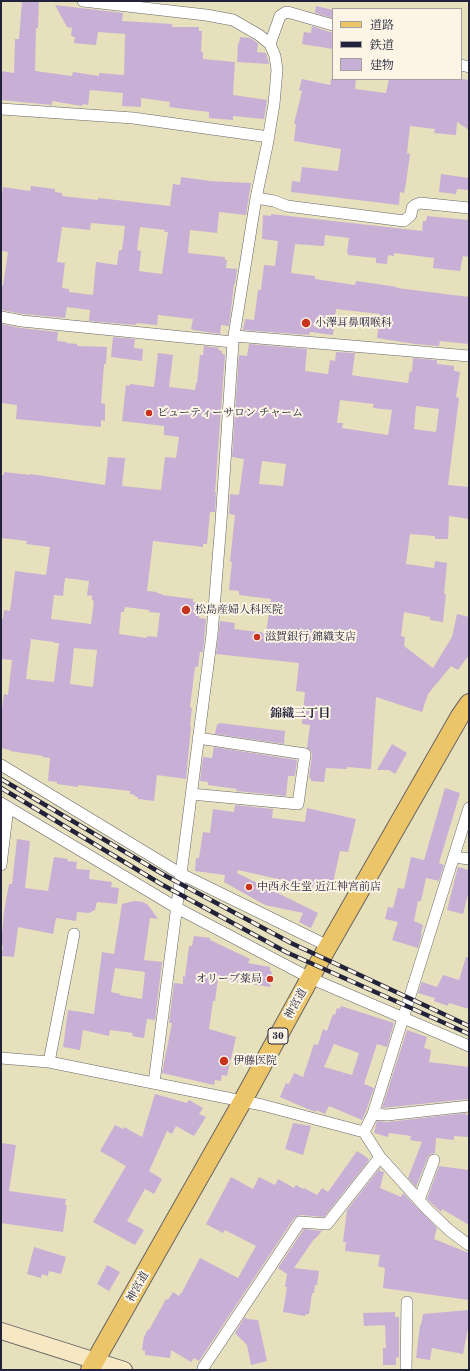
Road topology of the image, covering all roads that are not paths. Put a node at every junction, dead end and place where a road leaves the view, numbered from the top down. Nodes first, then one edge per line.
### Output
1 (83, 1) edge
2 (332, 25) edge
3 (270, 44) junction
4 (1, 109) edge
5 (269, 137) junction
6 (256, 198) junction
7 (469, 208) edge
8 (1, 316) edge
9 (234, 339) junction
10 (469, 356) edge
11 (469, 702) edge
12 (198, 738) junction
13 (1, 765) edge
14 (191, 794) junction
15 (5, 805) edge
16 (469, 808) edge
17 (454, 857) junction
18 (469, 859) edge
19 (1, 866) edge
20 (181, 874) junction
21 (177, 908) junction
22 (74, 934) dead end
23 (328, 946) junction
24 (310, 978) junction
25 (403, 1018) junction
26 (469, 1046) edge
27 (1, 1058) edge
28 (49, 1062) junction
29 (154, 1083) junction
30 (242, 1102) junction
31 (469, 1106) edge
32 (373, 1114) junction
33 (364, 1132) junction
34 (380, 1157) junction
35 (434, 1160) dead end
36 (419, 1200) junction
37 (469, 1245) edge
38 (407, 1302) dead end
39 (1, 1331) edge
40 (93, 1365) edge
41 (203, 1368) dead end
42 (124, 1370) edge
43 (406, 1370) edge

1 - 3 street
2 - 3 street
3 - 5 street
4 - 5 street
5 - 6 street
6 - 7 street
6 - 9 street
8 - 9 street
9 - 10 street
9 - 12 street
11 - 23 main road, 神宮道 / 30
12 - 14 street
12 - 14 street
13 - 20 street
14 - 20 street
15 - 19 street
15 - 21 street
16 - 17 street
17 - 18 street
17 - 25 street
20 - 21 street
20 - 23 street
21 - 24 street
21 - 29 street
22 - 28 street
23 - 24 main road, 神宮道 / 30
24 - 25 street
24 - 30 main road, 神宮道 / 30
25 - 26 street
25 - 32 street
27 - 28 street
28 - 29 street
29 - 30 street
30 - 33 street
30 - 40 main road, 神宮道 / 30
31 - 32 street
32 - 33 street
33 - 34 street
34 - 36 street
34 - 41 street
35 - 36 street
36 - 37 street
38 - 43 street
39 - 40 street
40 - 42 street

